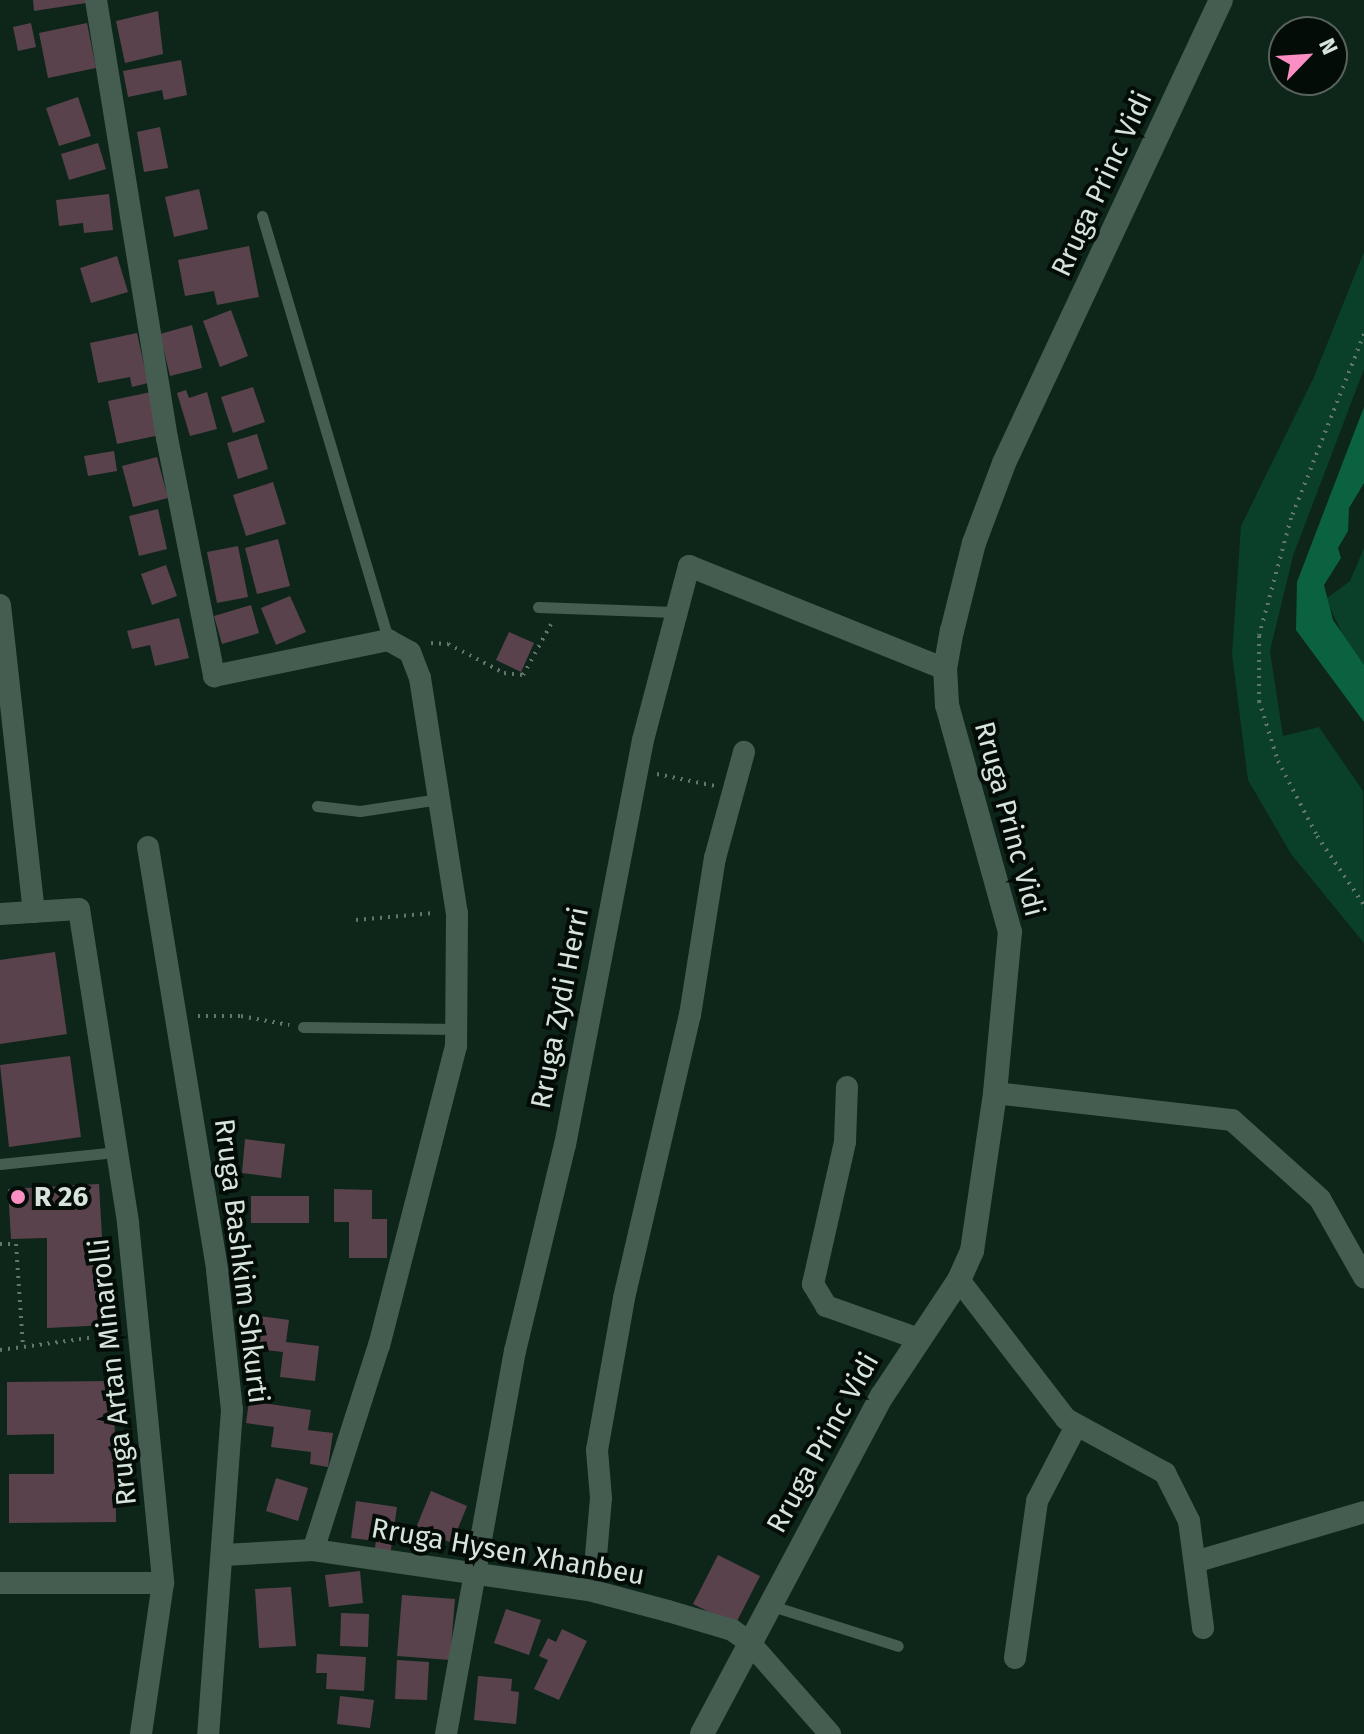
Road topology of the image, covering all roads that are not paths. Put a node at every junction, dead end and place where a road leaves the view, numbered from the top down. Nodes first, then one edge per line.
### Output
1 (96, 0) edge
2 (1221, 0) edge
3 (262, 216) dead end
4 (0, 605) edge
5 (538, 607) dead end
6 (674, 612) junction
7 (388, 640) junction
8 (945, 669) junction
9 (744, 752) dead end
10 (439, 799) junction
11 (317, 806) dead end
12 (148, 847) dead end
13 (34, 912) junction
14 (0, 914) edge
15 (303, 1027) road end
16 (455, 1029) junction
17 (847, 1087) dead end
18 (995, 1093) junction
19 (117, 1152) junction
20 (0, 1164) edge
21 (1364, 1277) edge
22 (959, 1280) junction
23 (916, 1338) junction
24 (1076, 1426) junction
25 (1364, 1512) edge
26 (313, 1550) junction
27 (223, 1555) junction
28 (1198, 1561) junction
29 (477, 1575) junction
30 (0, 1583) edge
31 (163, 1583) junction
32 (593, 1591) junction
33 (768, 1605) junction
34 (1203, 1628) dead end
35 (749, 1642) junction
36 (898, 1646) dead end
37 (1015, 1658) dead end
38 (141, 1734) edge
39 (208, 1734) edge
40 (446, 1734) edge
41 (702, 1734) edge
42 (830, 1734) edge

1 - 7 street
2 - 8 street, Rruga Princ Vidi
3 - 7 lane
4 - 13 street
5 - 6 lane
6 - 8 street, Rruga Zydi Herri
6 - 29 street, Rruga Zydi Herri
7 - 10 street
8 - 18 street, Rruga Princ Vidi
9 - 32 street
10 - 11 lane
10 - 16 street
12 - 27 street, Rruga Bashkim Shkurti
13 - 14 street
13 - 19 street, Rruga Artan Minarolli
15 - 16 lane
16 - 26 street
17 - 23 street
18 - 21 street
18 - 22 street, Rruga Princ Vidi
19 - 20 lane
19 - 31 street, Rruga Artan Minarolli
22 - 23 street, Rruga Princ Vidi
22 - 24 street
23 - 33 street, Rruga Princ Vidi
24 - 28 street
24 - 37 street
25 - 28 street
26 - 27 street, Rruga Hysen Xhanbeu
26 - 29 street, Rruga Hysen Xhanbeu
27 - 39 street, Rruga Bashkim Shkurti
28 - 34 street
29 - 32 street, Rruga Hysen Xhanbeu
29 - 40 street, Rruga Zydi Herri
30 - 31 street
31 - 38 street, Rruga Artan Minarolli
32 - 35 street, Rruga Hysen Xhanbeu
33 - 35 street, Rruga Princ Vidi
33 - 36 lane
35 - 41 street, Rruga Princ Vidi
35 - 42 street, Rruga Hysen Xhanbeu

